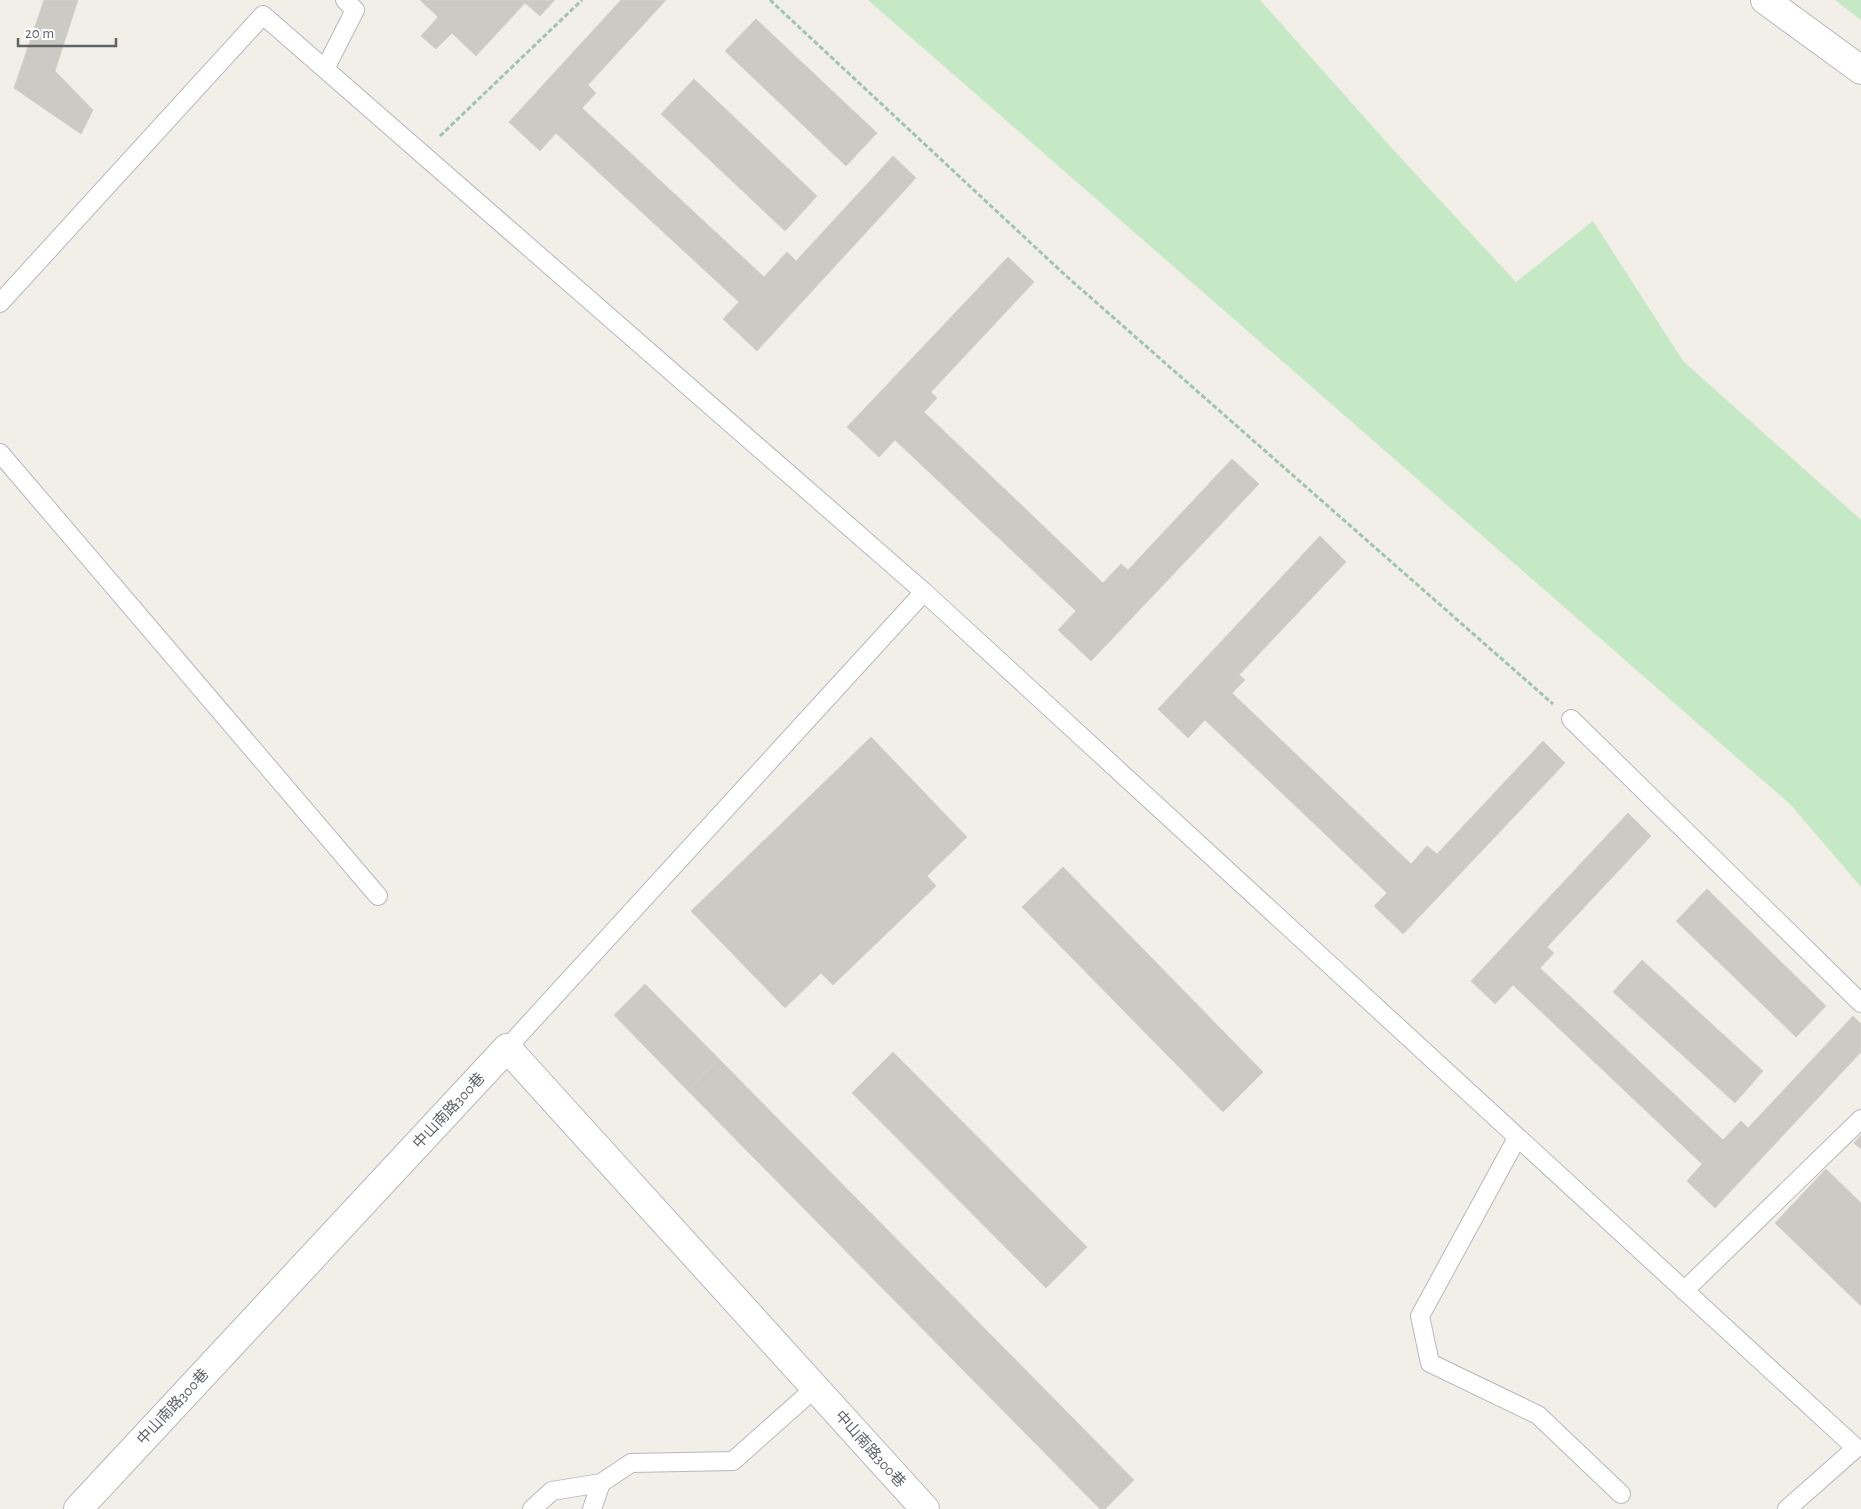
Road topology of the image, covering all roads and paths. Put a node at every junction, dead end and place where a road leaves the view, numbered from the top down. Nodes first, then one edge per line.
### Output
1 (345, 0) edge
2 (582, 0) edge
3 (770, 0) edge
4 (1764, 0) edge
5 (325, 69) junction
6 (1861, 70) edge
7 (422, 154) junction
8 (0, 303) edge
9 (0, 453) edge
10 (924, 592) junction
11 (1570, 719) joint
12 (378, 896) dead end
13 (1861, 1003) edge
14 (507, 1048) junction
15 (1861, 1119) edge
16 (1518, 1138) junction
17 (1684, 1291) junction
18 (815, 1388) junction
19 (601, 1483) junction
20 (1622, 1494) dead end
21 (78, 1509) edge
22 (532, 1509) edge
23 (592, 1509) edge
24 (924, 1509) edge
25 (1787, 1509) edge

1 - 5 lane
2 - 7 path
3 - 11 path
4 - 6 street
5 - 7 lane
5 - 8 lane
7 - 10 lane
9 - 12 lane
10 - 14 lane
10 - 16 lane
11 - 13 lane
14 - 18 street, 中山南路300巷
14 - 21 street, 中山南路300巷
15 - 17 lane
16 - 17 lane
16 - 20 lane
17 - 25 lane
18 - 19 lane
18 - 24 street, 中山南路300巷
19 - 22 lane
19 - 23 lane

